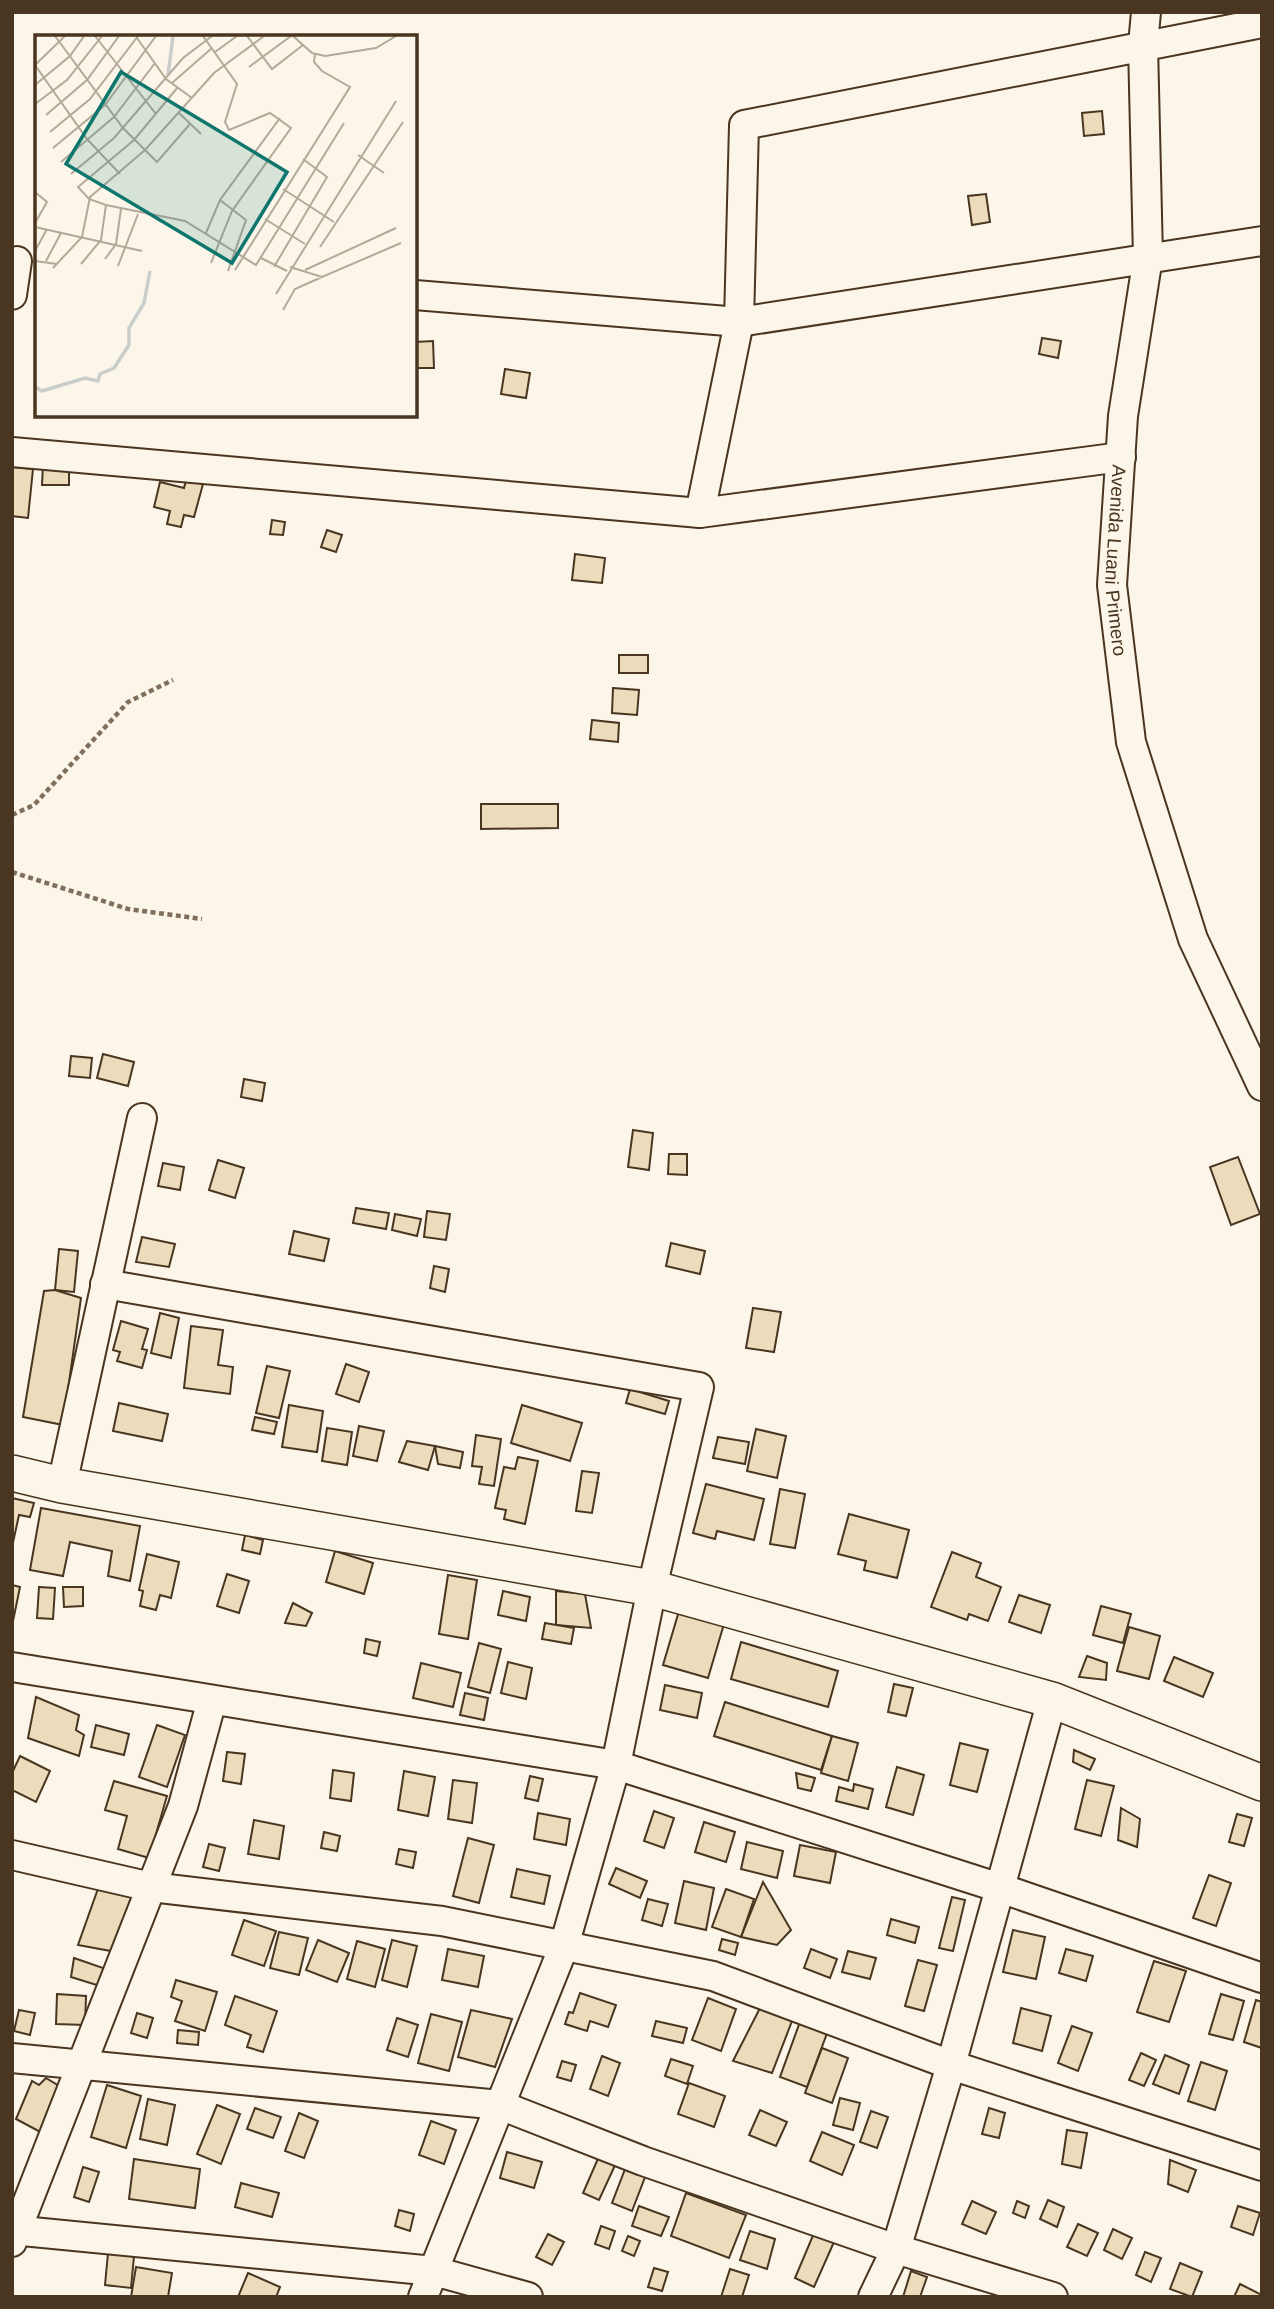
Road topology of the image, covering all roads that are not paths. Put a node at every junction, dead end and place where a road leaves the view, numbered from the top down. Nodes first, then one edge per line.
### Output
1 (1146, 12) edge
2 (1262, 23) edge
3 (1143, 45) junction
4 (1262, 241) edge
5 (1148, 257) junction
6 (22, 262) edge
7 (12, 295) edge
8 (416, 295) edge
9 (739, 322) junction
10 (12, 452) edge
11 (1121, 457) junction
12 (700, 513) junction
13 (1262, 1086) edge
14 (142, 1118) dead end
15 (105, 1284) junction
16 (12, 1473) edge
17 (62, 1485) junction
18 (652, 1588) junction
19 (12, 1668) edge
20 (212, 1700) junction
21 (1052, 1700) junction
22 (616, 1765) junction
23 (1262, 1783) edge
24 (12, 1855) edge
25 (151, 1887) junction
26 (1000, 1888) junction
27 (564, 1946) junction
28 (1262, 1978) edge
29 (12, 2058) edge
30 (951, 2065) junction
31 (82, 2066) junction
32 (500, 2105) junction
33 (1262, 2166) edge
34 (14, 2234) edge
35 (896, 2249) junction
36 (434, 2271) junction
37 (423, 2297) edge
38 (528, 2297) edge
39 (873, 2297) edge
40 (1052, 2297) edge

1 - 3 street, Avenida Luani Primero
2 - 3 street
3 - 5 street, Avenida Luani Primero
3 - 9 street
4 - 5 street
5 - 9 street
5 - 11 street, Avenida Luani Primero
6 - 7 street
8 - 9 street
9 - 12 street
10 - 12 street
11 - 12 street
11 - 13 street, Avenida Luani Primero
14 - 15 street
15 - 17 street
15 - 18 street
16 - 17 street
17 - 18 street
18 - 21 street
18 - 22 street
19 - 20 street
20 - 22 street
20 - 25 street
21 - 23 street
21 - 26 street
22 - 26 street
22 - 27 street
24 - 25 street
25 - 27 street
25 - 31 street
26 - 28 street
26 - 30 street
27 - 30 street
27 - 32 street
29 - 31 street
30 - 33 street
30 - 35 street
31 - 32 street
31 - 34 street
32 - 35 street
32 - 36 street
34 - 36 street
35 - 39 street
35 - 40 street
36 - 37 street
36 - 38 street

